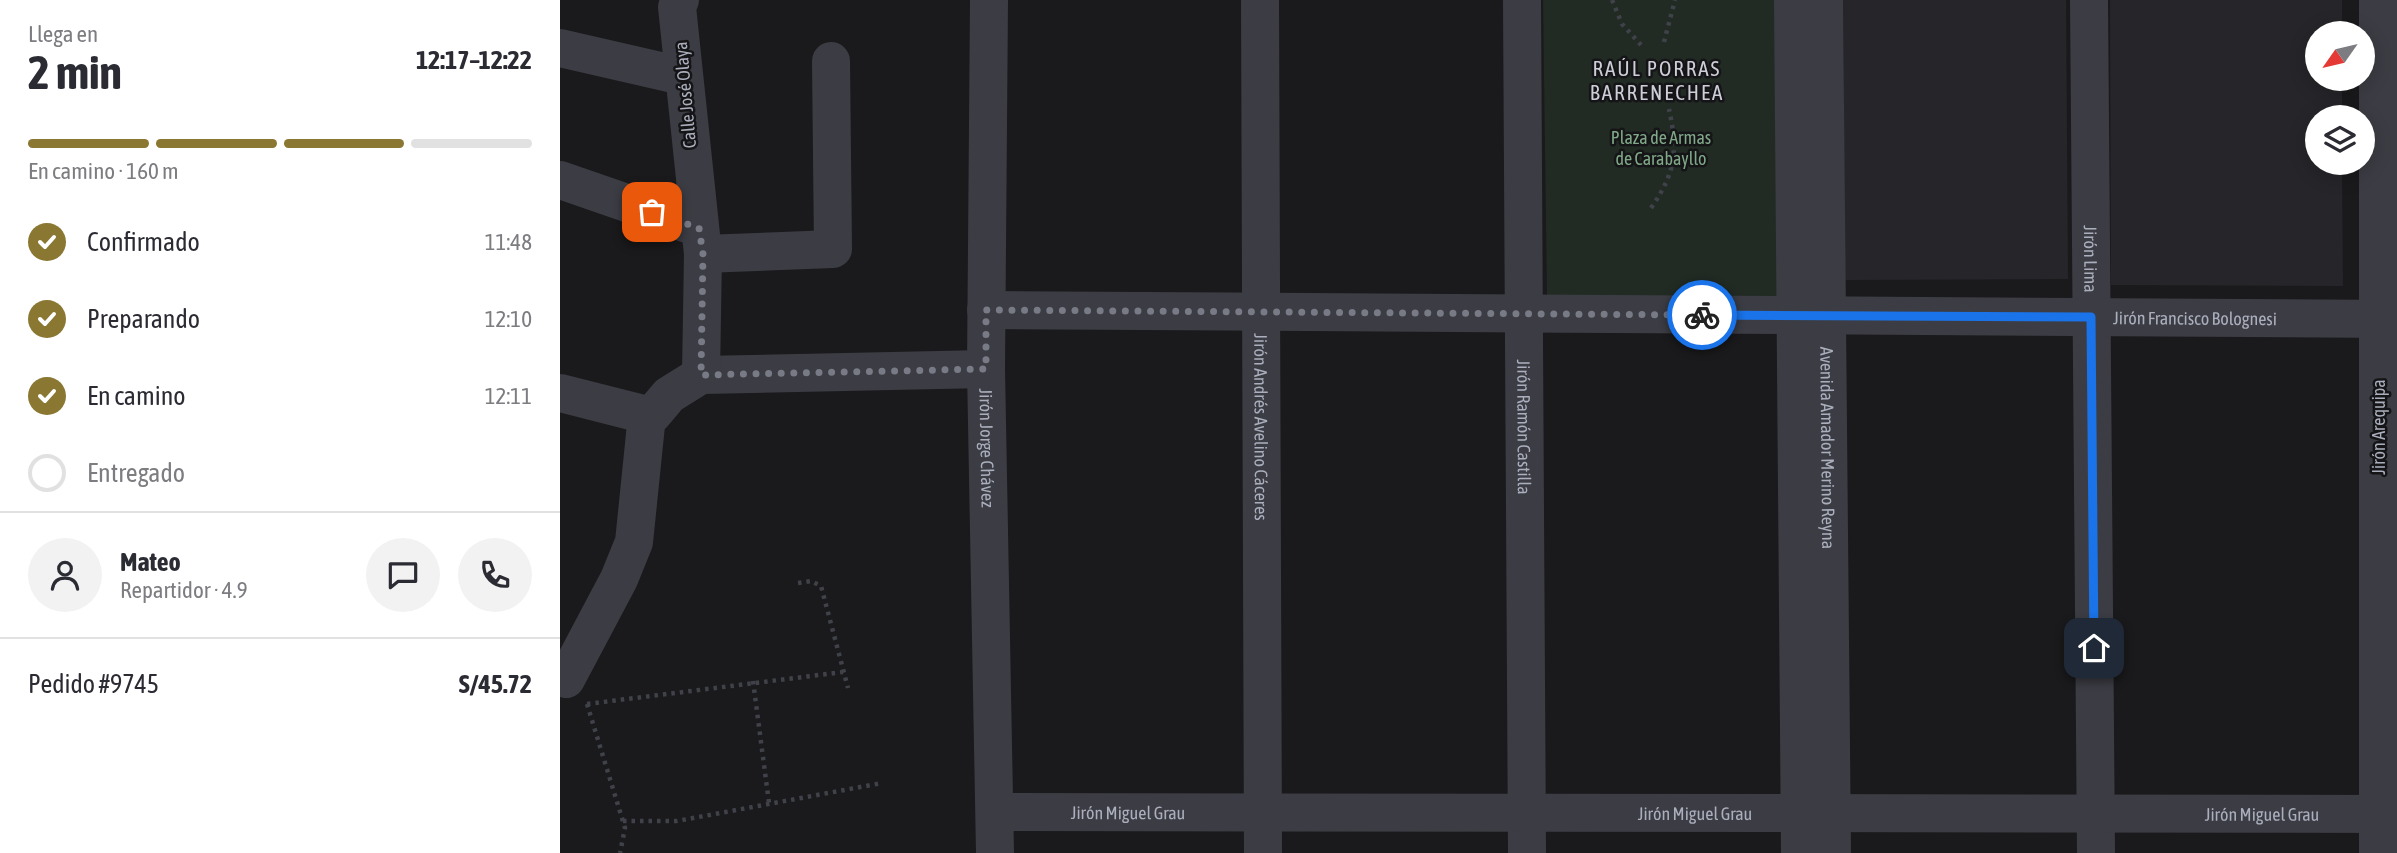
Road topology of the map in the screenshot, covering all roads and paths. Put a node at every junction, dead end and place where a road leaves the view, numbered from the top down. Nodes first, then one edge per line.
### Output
1 (680, 0) edge
2 (989, 0) edge
3 (1260, 0) edge
4 (1522, 0) edge
5 (1612, 0) edge
6 (1675, 0) edge
7 (1793, 0) edge
8 (1824, 0) edge
9 (2089, 0) edge
10 (2378, 0) edge
11 (1664, 42) dead end
12 (1641, 46) dead end
13 (560, 48) edge
14 (831, 61) dead end
15 (682, 76) junction
16 (1669, 109) dead end
17 (560, 180) edge
18 (1651, 208) dead end
19 (701, 241) junction
20 (986, 310) junction
21 (1261, 312) junction
22 (1524, 314) junction
23 (1811, 316) junction
24 (2091, 317) junction
25 (2387, 319) edge
26 (986, 369) junction
27 (701, 375) junction
28 (560, 393) edge
29 (647, 415) junction
30 (798, 583) dead end
31 (844, 672) junction
32 (753, 681) junction
33 (848, 688) dead end
34 (577, 691) junction
35 (882, 783) dead end
36 (769, 803) junction
37 (995, 812) junction
38 (1263, 813) junction
39 (1527, 813) junction
40 (1816, 814) junction
41 (2096, 814) junction
42 (2388, 814) edge
43 (623, 821) junction
44 (620, 853) edge
45 (995, 853) edge
46 (1263, 853) edge
47 (1527, 853) edge
48 (1800, 853) edge
49 (1832, 853) edge
50 (2096, 853) edge
51 (2378, 853) edge

1 - 15 street, Calle José Olaya
2 - 20 street, Jirón Jorge Chávez
3 - 21 street, Jirón Andrés Avelino Cáceres
4 - 22 street, Jirón Ramón Castilla
5 - 12 path
6 - 11 path
7 - 23 street, Avenida Amador Merino Reyna
8 - 23 street, Avenida Amador Merino Reyna
9 - 24 street, Jirón Lima
10 - 25 street, Jirón Arequipa
13 - 15 street
14 - 19 street
15 - 19 street, Calle José Olaya
16 - 18 path
17 - 19 street
19 - 27 street, Calle José Olaya
20 - 21 street, Jirón Francisco Bolognesi
20 - 26 street, Jirón Jorge Chávez
21 - 22 street, Jirón Francisco Bolognesi
21 - 38 street, Jirón Andrés Avelino Cáceres
22 - 23 street, Jirón Francisco Bolognesi
22 - 39 street, Jirón Ramón Castilla
23 - 24 street, Jirón Francisco Bolognesi
23 - 40 street, Avenida Amador Merino Reyna
24 - 25 street, Jirón Francisco Bolognesi
24 - 41 street, Jirón Lima
25 - 42 street, Jirón Arequipa
26 - 27 street
26 - 37 street, Jirón Jorge Chávez
27 - 29 street
28 - 29 street
29 - 34 street
30 - 31 path
31 - 32 path
31 - 33 path
32 - 34 path
32 - 36 path
34 - 43 path
35 - 36 path
36 - 43 path
37 - 38 street, Jirón Miguel Grau
37 - 45 street, Jirón Jorge Chávez
38 - 39 street, Jirón Miguel Grau
38 - 46 street, Jirón Andrés Avelino Cáceres
39 - 40 street, Jirón Miguel Grau
39 - 47 street, Jirón Ramón Castilla
40 - 41 street, Jirón Miguel Grau
40 - 48 street, Avenida Amador Merino Reyna
40 - 49 street, Avenida Amador Merino Reyna
41 - 42 street, Jirón Miguel Grau
41 - 50 street, Jirón Lima
42 - 51 street, Jirón Arequipa
43 - 44 path

